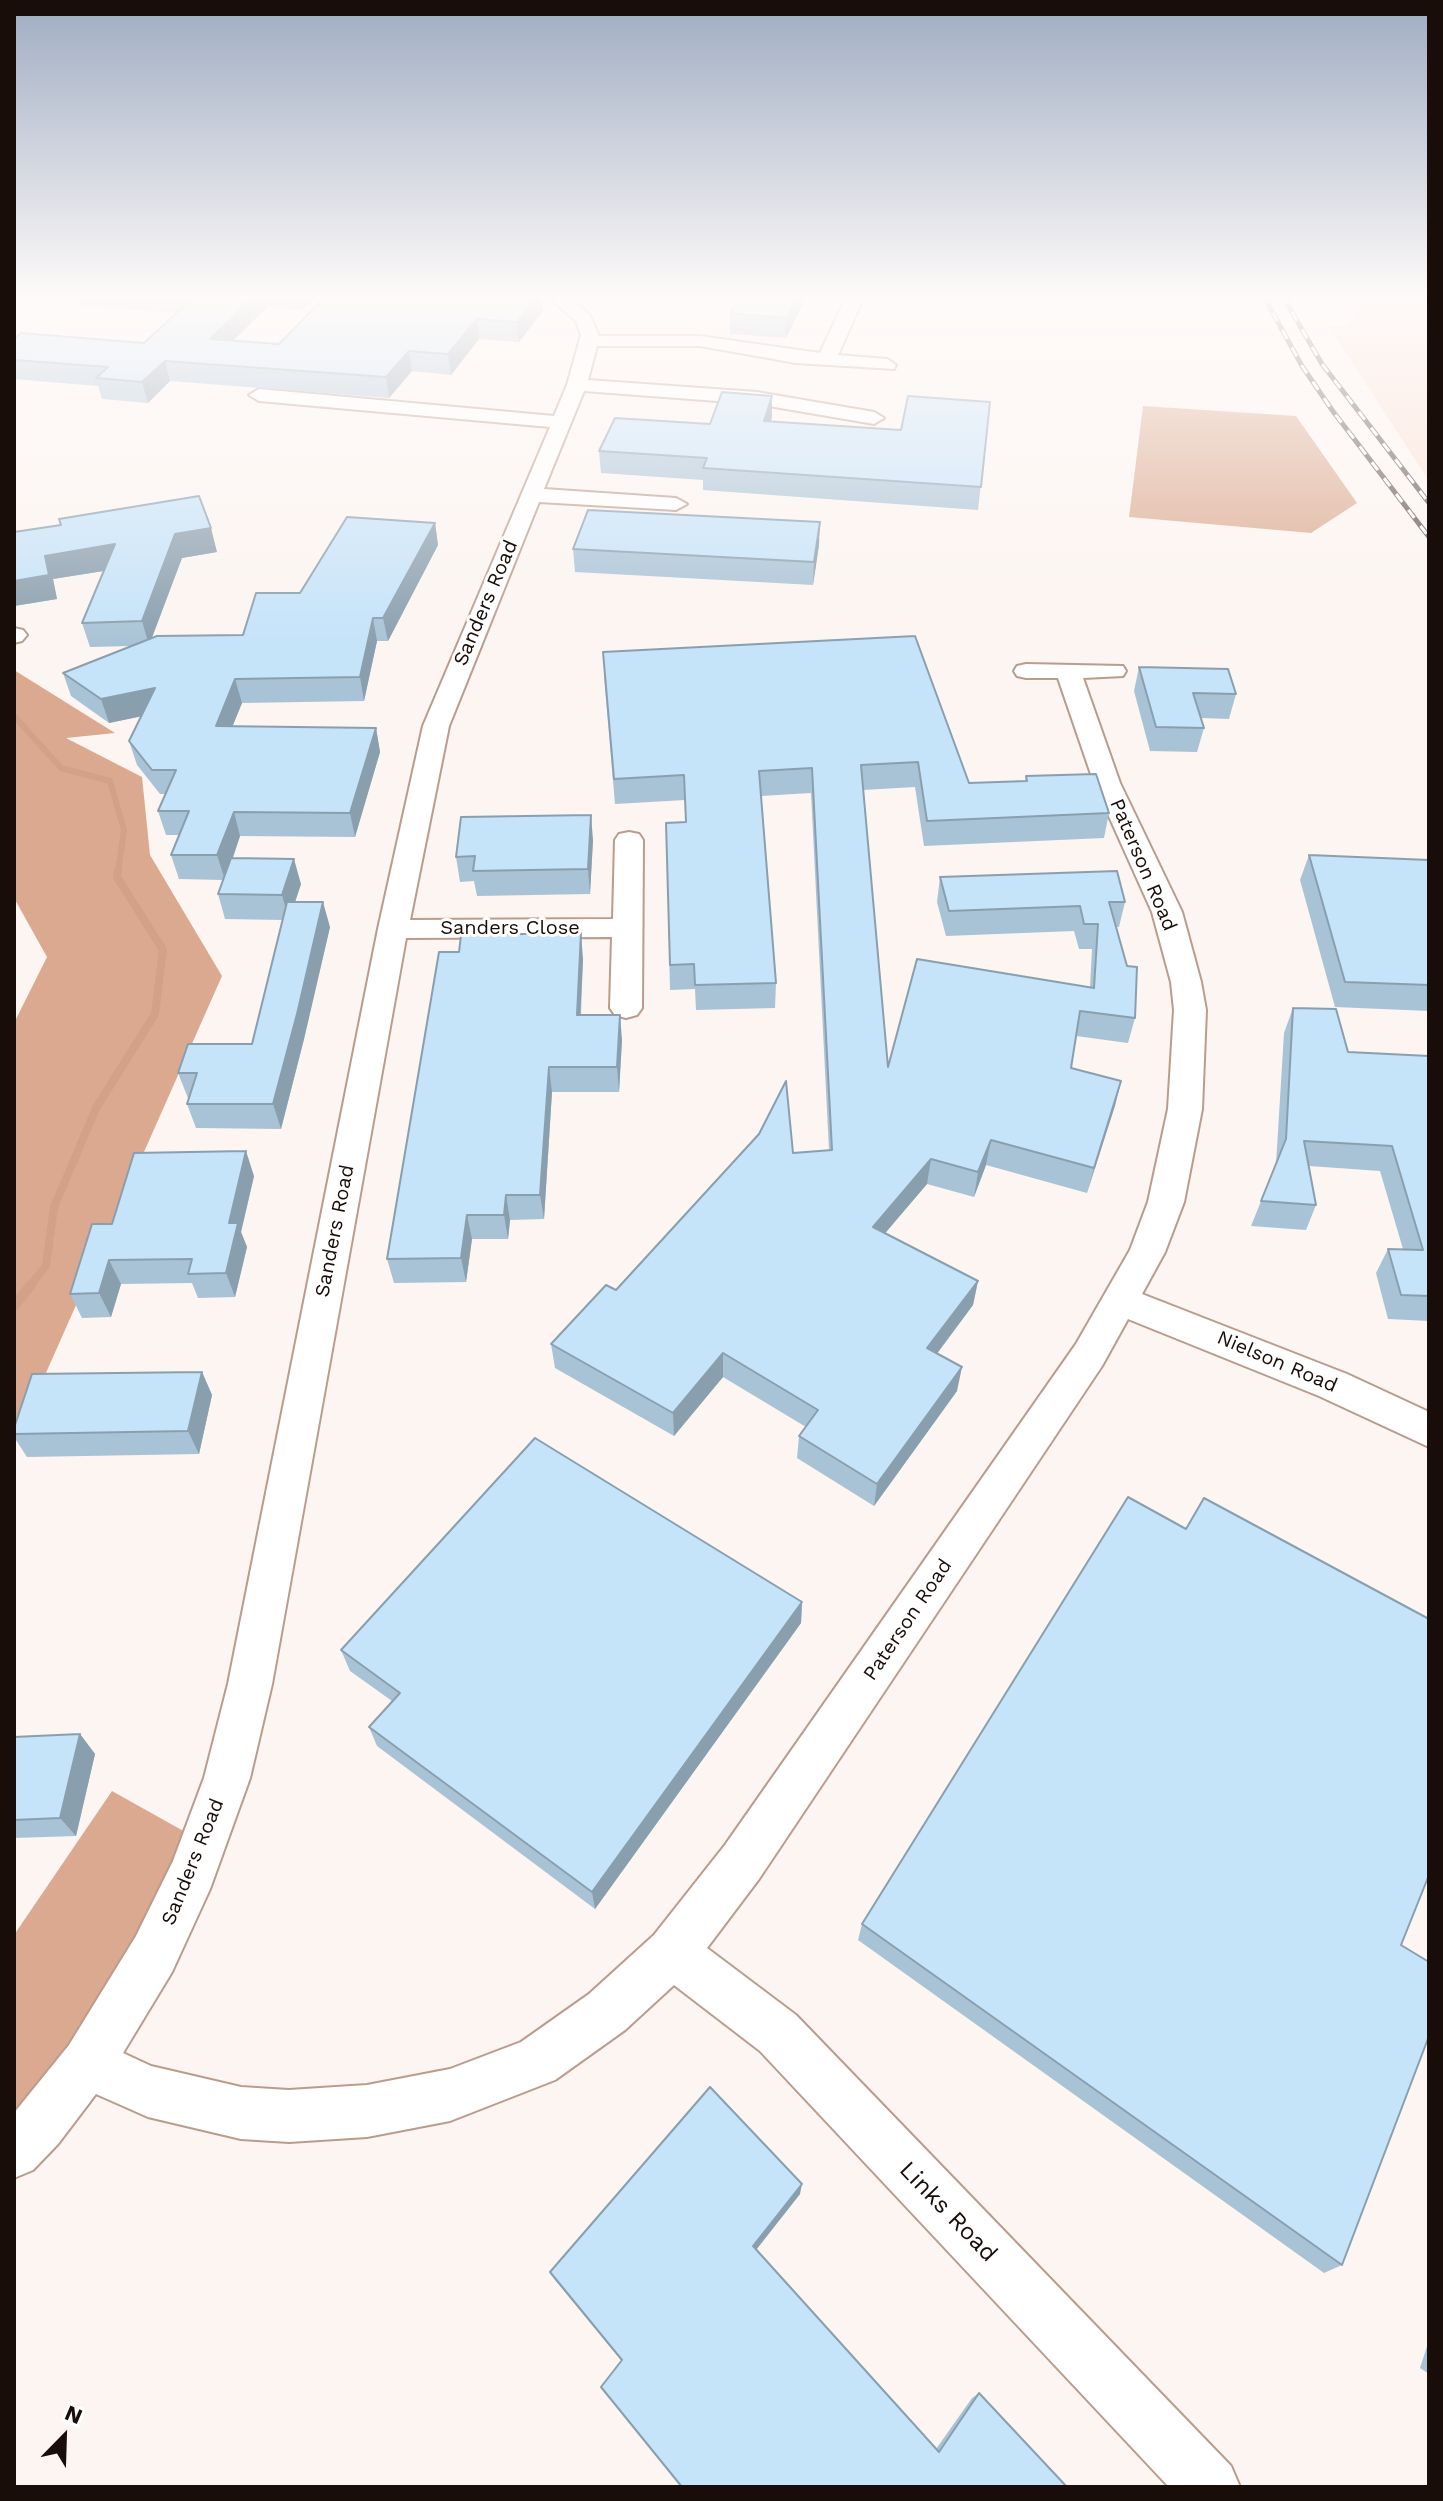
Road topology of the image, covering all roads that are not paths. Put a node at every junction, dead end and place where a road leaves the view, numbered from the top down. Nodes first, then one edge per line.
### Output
1 (317, 412) edge
2 (440, 412) edge
3 (565, 412) edge
4 (837, 412) edge
5 (874, 418) dead end
6 (310, 419) dead end
7 (560, 422) junction
8 (531, 495) junction
9 (676, 504) dead end
10 (1026, 671) dead end
11 (1068, 671) junction
12 (1114, 671) dead end
13 (629, 840) dead end
14 (628, 928) junction
15 (393, 929) junction
16 (626, 1008) dead end
17 (1122, 1301) junction
18 (1429, 1430) edge
19 (672, 1953) junction
20 (87, 2063) junction
21 (14, 2151) edge
22 (1210, 2487) edge

1 - 6 street
2 - 7 street
3 - 7 street, Sanders Road
4 - 5 street
7 - 8 street, Sanders Road
8 - 9 street
8 - 15 street, Sanders Road
10 - 11 street
11 - 12 street
11 - 17 street, Paterson Road
13 - 14 street
14 - 15 street, Sanders Close
14 - 16 street
15 - 20 street, Sanders Road
17 - 18 street, Nielson Road
17 - 19 street, Paterson Road
19 - 20 street, Paterson Road
19 - 22 street, Links Road
20 - 21 street, Sanders Road

